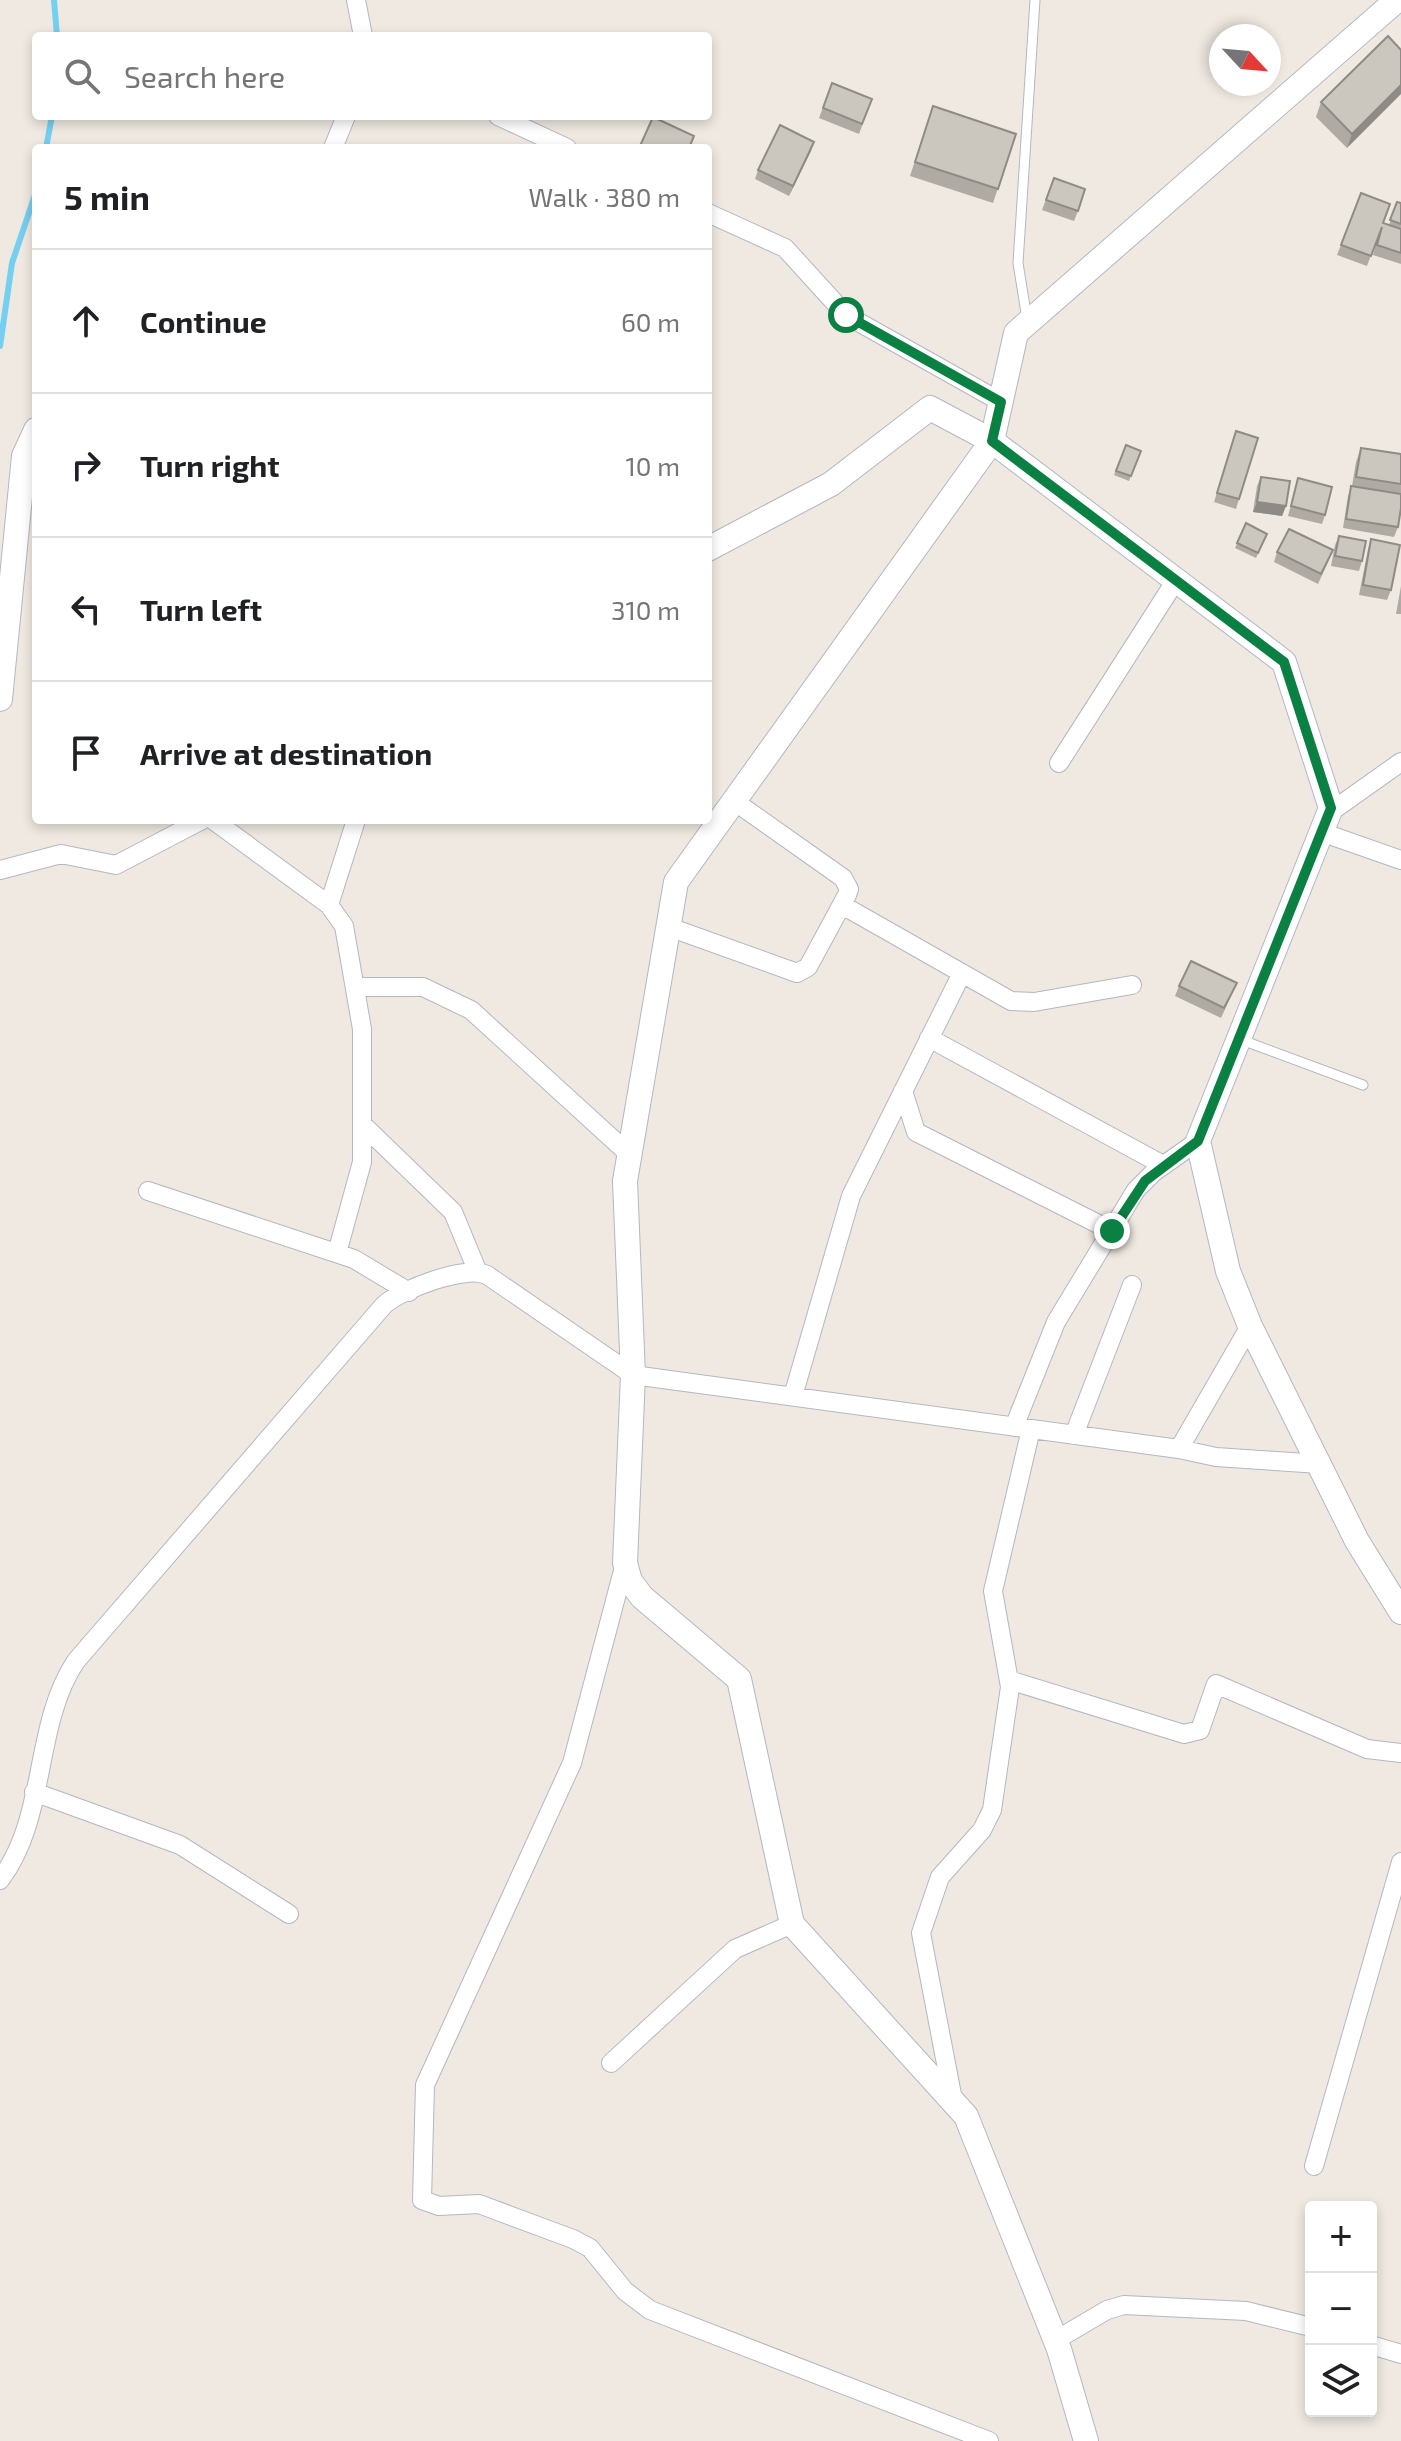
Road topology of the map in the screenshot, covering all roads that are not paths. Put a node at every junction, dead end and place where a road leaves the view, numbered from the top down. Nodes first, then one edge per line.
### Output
1 (356, 0) edge
2 (1035, 0) edge
3 (1397, 0) edge
4 (362, 32) edge
5 (344, 120) edge
6 (507, 120) edge
7 (335, 144) edge
8 (558, 144) edge
9 (712, 215) edge
10 (1028, 323) junction
11 (1001, 402) junction
12 (32, 439) edge
13 (992, 441) junction
14 (712, 547) edge
15 (1176, 580) junction
16 (0, 699) edge
17 (1401, 762) edge
18 (1059, 763) dead end
19 (734, 801) junction
20 (1325, 822) junction
21 (194, 824) edge
22 (218, 824) edge
23 (355, 824) edge
24 (1401, 860) edge
25 (0, 870) edge
26 (329, 905) junction
27 (842, 905) junction
28 (669, 927) junction
29 (962, 973) junction
30 (1132, 985) dead end
31 (355, 987) junction
32 (929, 1038) junction
33 (1239, 1039) junction
34 (1363, 1085) dead end
35 (903, 1091) junction
36 (362, 1124) junction
37 (1198, 1141) junction
38 (630, 1155) junction
39 (1163, 1165) junction
40 (148, 1191) dead end
41 (1112, 1231) junction
42 (337, 1253) junction
43 (477, 1270) junction
44 (1132, 1285) dead end
45 (409, 1292) junction
46 (1250, 1326) junction
47 (633, 1375) junction
48 (793, 1396) junction
49 (1022, 1428) junction
50 (1074, 1435) junction
51 (1179, 1449) junction
52 (1320, 1464) junction
53 (625, 1563) junction
54 (1397, 1594) edge
55 (1009, 1680) junction
56 (1401, 1753) edge
57 (34, 1792) junction
58 (1401, 1862) edge
59 (0, 1880) edge
60 (289, 1914) dead end
61 (792, 1924) junction
62 (611, 2063) dead end
63 (953, 2103) junction
64 (1314, 2166) dead end
65 (1305, 2326) edge
66 (1056, 2340) junction
67 (1377, 2347) edge
68 (1401, 2354) edge
69 (989, 2441) edge
70 (1086, 2441) edge

1 - 4 street
2 - 10 lane
3 - 10 street
5 - 7 street
6 - 8 street
9 - 11 street
10 - 11 street
11 - 13 street
12 - 16 street
13 - 14 street
13 - 15 street
13 - 19 street
15 - 18 street
15 - 20 street
17 - 20 street
19 - 27 street
19 - 28 street
20 - 24 street
20 - 33 street
21 - 25 street
22 - 26 street
23 - 26 street
26 - 31 street
27 - 28 street
27 - 29 street
28 - 38 street
29 - 30 street
29 - 32 street
31 - 36 street
31 - 38 street
32 - 35 street
32 - 39 street
33 - 34 lane
33 - 37 street
35 - 41 street
35 - 48 street
36 - 42 street
36 - 43 street
37 - 39 street
37 - 46 street
38 - 47 street
39 - 41 street
40 - 42 street
41 - 49 street
42 - 45 street
43 - 45 street
43 - 47 street
44 - 50 street
45 - 57 street
46 - 51 street
46 - 52 street
47 - 48 street
47 - 53 street
48 - 49 street
49 - 50 street
49 - 55 street
50 - 51 street
51 - 52 street
52 - 54 street
53 - 61 street
53 - 69 street
55 - 56 street
55 - 63 street
57 - 59 street
57 - 60 street
58 - 64 street
61 - 62 street
61 - 63 street
63 - 66 street
65 - 66 street
66 - 70 street
67 - 68 street

